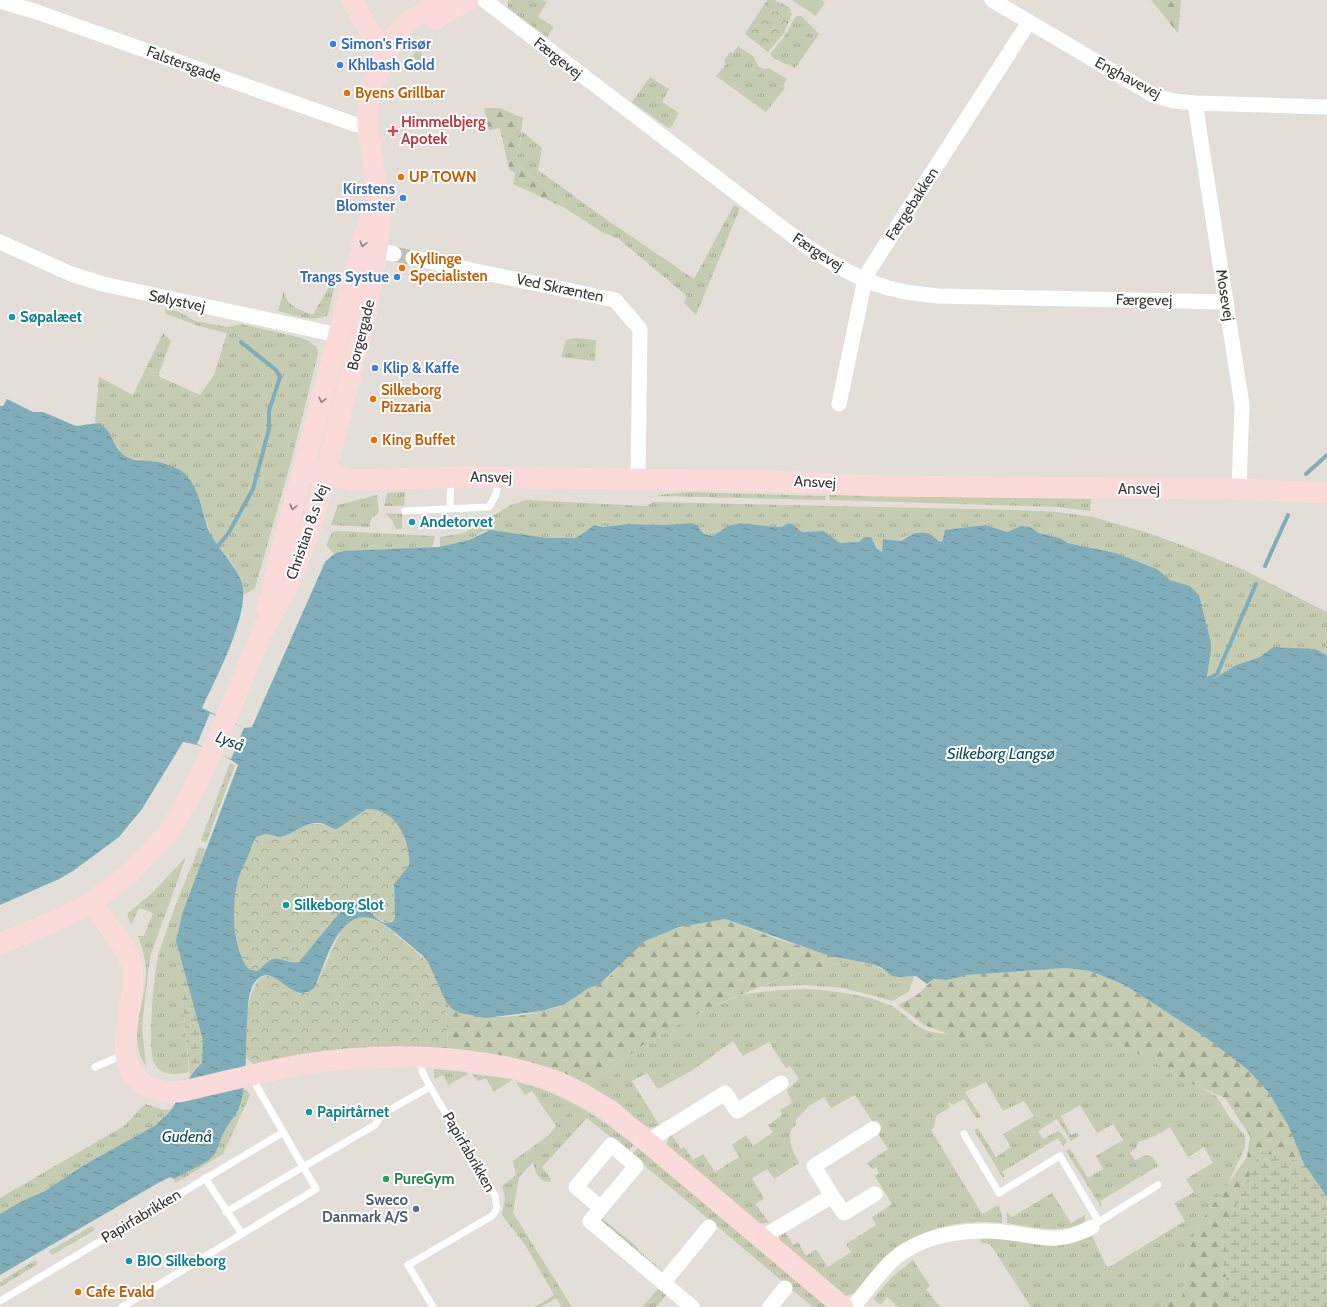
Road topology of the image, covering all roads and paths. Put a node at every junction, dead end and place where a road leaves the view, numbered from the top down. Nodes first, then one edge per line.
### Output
1 (352, 0) edge
2 (446, 0) edge
3 (468, 0) edge
4 (484, 0) edge
5 (992, 0) edge
6 (0, 1) edge
7 (1029, 22) junction
8 (387, 53) junction
9 (1195, 102) junction
10 (1327, 107) edge
11 (368, 126) junction
12 (377, 193) junction
13 (0, 242) edge
14 (413, 258) tunnel mouth
15 (865, 279) junction
16 (1226, 302) junction
17 (338, 335) junction
18 (360, 340) junction
19 (839, 404) dead end
20 (304, 470) junction
21 (326, 475) junction
22 (451, 477) junction
23 (499, 478) junction
24 (638, 480) junction
25 (1239, 489) junction
26 (1327, 493) edge
27 (450, 508) junction
28 (405, 512) dead end
29 (263, 630) junction
30 (91, 903) junction
31 (0, 944) edge
32 (125, 1054) junction
33 (421, 1057) junction
34 (95, 1067) dead end
35 (251, 1076) junction
36 (781, 1083) dead end
37 (430, 1087) junction
38 (872, 1129) dead end
39 (282, 1133) junction
40 (964, 1134) dead end
41 (648, 1141) junction
42 (303, 1166) junction
43 (205, 1178) junction
44 (1158, 1185) dead end
45 (875, 1194) dead end
46 (832, 1196) junction
47 (602, 1208) dead end
48 (226, 1212) junction
49 (1096, 1224) junction
50 (710, 1227) dead end
51 (242, 1234) junction
52 (761, 1238) junction
53 (663, 1282) junction
54 (785, 1288) dead end
55 (0, 1301) edge
56 (122, 1307) edge
57 (433, 1307) edge
58 (692, 1307) edge
59 (770, 1307) edge
60 (843, 1307) edge
61 (853, 1307) edge

1 - 8 street
2 - 8 street, Borgergade
3 - 8 street
4 - 15 street, Færgevej
5 - 7 street, Enghavevej
6 - 11 street, Falstersgade
7 - 9 street, Enghavevej
7 - 15 street, Færgebakken
8 - 11 street, Borgergade
9 - 10 street, Enghavevej
9 - 16 street, Mosevej
11 - 12 street, Borgergade
12 -> 17 street, Borgergade
12 - 18 street, Borgergade
13 - 17 street, Sølystvej
14 - 24 street, Ved Skrænten
15 - 16 street, Færgevej
15 - 19 street, Færgebakken
16 - 25 street, Mosevej
17 - 18 street, Sølystvej
17 -> 20 street, Borgergade
18 - 21 street, Borgergade
20 - 21 street, Ansvej
20 -> 29 street, Christian 8.s Vej
21 - 22 street, Ansvej
21 - 29 street, Christian 8.s Vej
22 - 23 street, Ansvej
22 - 27 lane
23 - 24 street, Ansvej
23 - 27 lane
24 - 25 street, Ansvej
25 - 26 street, Ansvej
27 - 28 lane
29 - 30 street, Christian 8.s Vej
30 - 31 street, Christian 8.s Vej
30 - 32 street
32 - 34 lane
32 - 35 street
33 - 35 street
33 - 37 lane, Papirfabrikken
33 - 41 street
35 - 39 lane
36 - 41 street
37 - 42 lane
37 - 57 lane, Papirfabrikken
38 - 46 street
39 - 42 lane
39 - 43 lane, Papirfabrikken
40 - 49 lane
41 - 52 street
42 - 48 lane
42 - 51 lane
43 - 48 lane
43 - 55 lane, Papirfabrikken
44 - 49 lane
45 - 46 street
46 - 52 street
47 - 53 street
48 - 51 lane
49 - 61 street
50 - 53 street
51 - 56 lane
52 - 60 street
53 - 58 street
54 - 59 street

